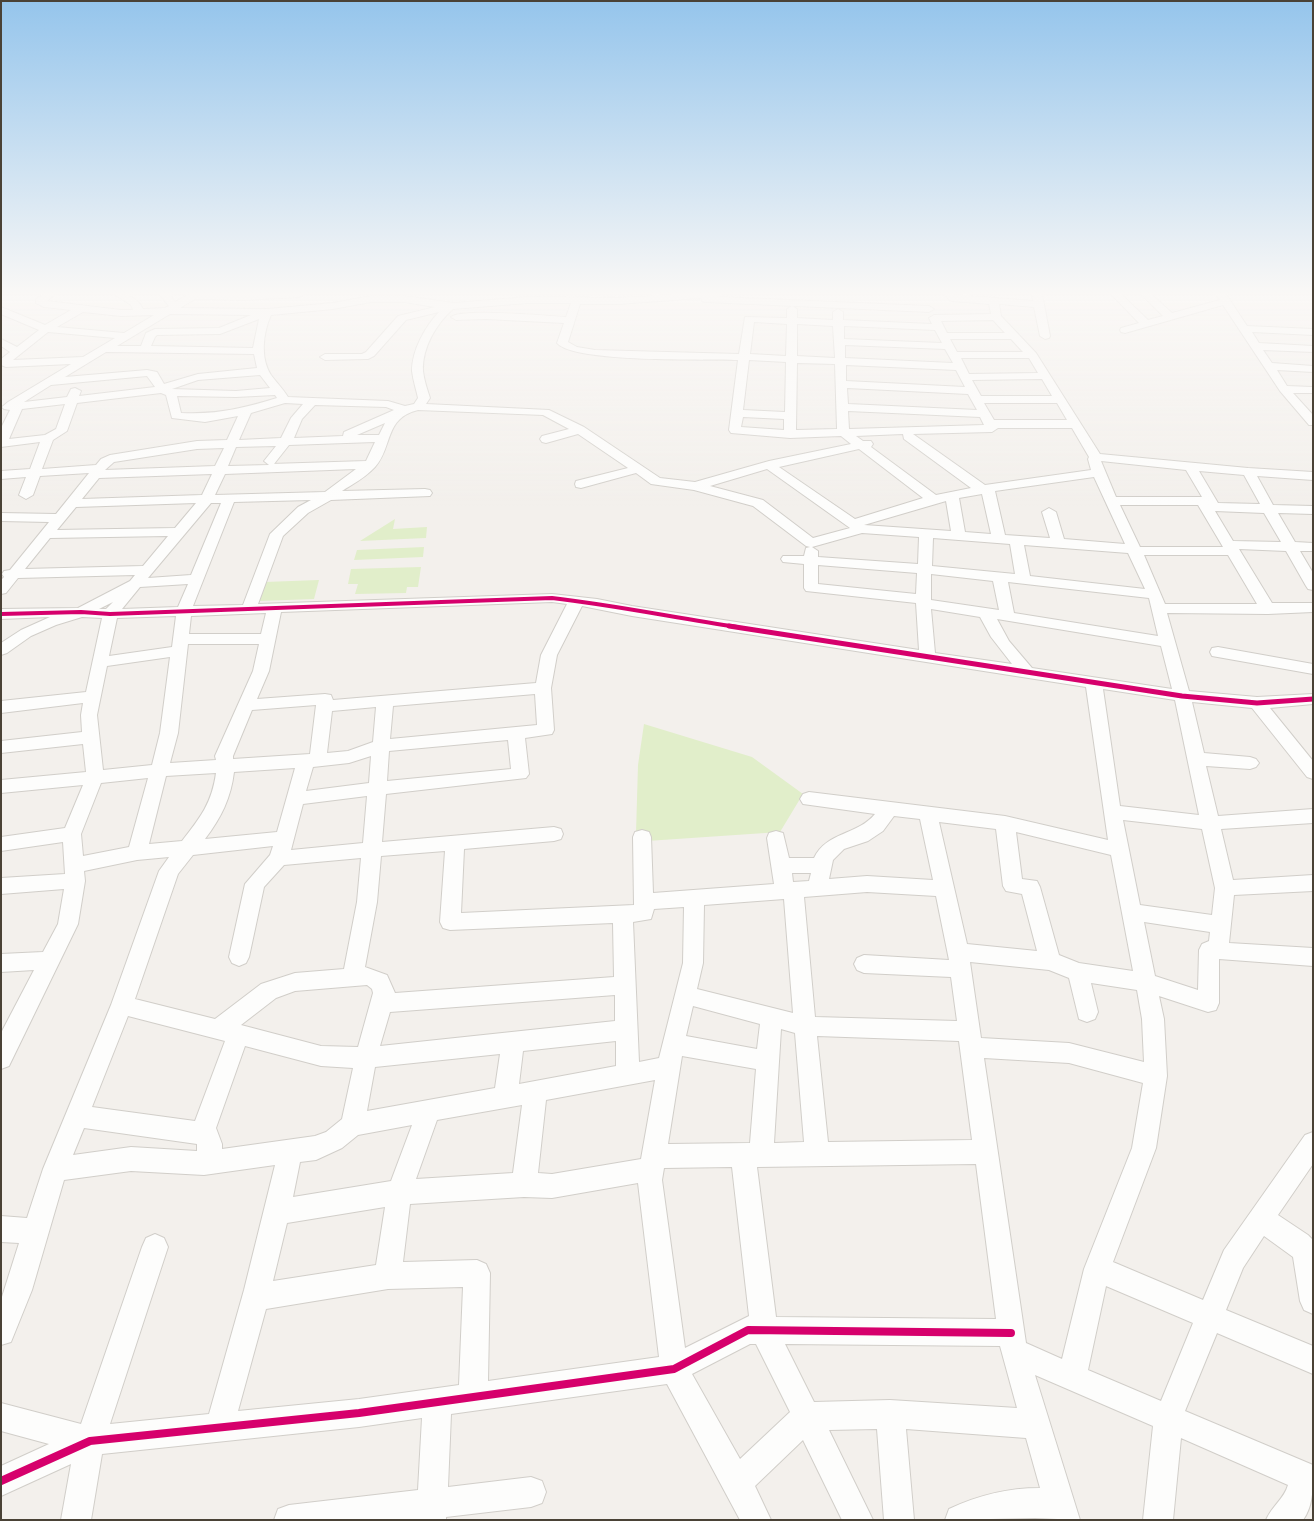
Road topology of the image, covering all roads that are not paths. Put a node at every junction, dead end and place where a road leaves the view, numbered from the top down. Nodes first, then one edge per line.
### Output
1 (888, 364) edge
2 (144, 365) edge
3 (262, 365) edge
4 (419, 365) edge
5 (743, 365) edge
6 (791, 365) edge
7 (840, 365) edge
8 (897, 365) edge
9 (959, 365) edge
10 (1038, 365) edge
11 (76, 366) joint
12 (1269, 366) joint
13 (1313, 368) edge
14 (143, 369) junction
15 (264, 371) junction
16 (963, 372) junction
17 (1045, 376) junction
18 (79, 379) junction
19 (49, 382) junction
20 (841, 384) junction
21 (890, 387) junction
22 (939, 389) junction
23 (1284, 389) junction
24 (1313, 390) edge
25 (166, 392) junction
26 (282, 395) junction
27 (975, 395) junction
28 (72, 400) junction
29 (1060, 400) junction
30 (312, 401) junction
31 (418, 407) junction
32 (842, 407) junction
33 (9, 408) edge
34 (246, 411) junction
35 (401, 412) junction
36 (942, 412) junction
37 (1308, 412) edge
38 (737, 413) junction
39 (790, 416) junction
40 (988, 419) junction
41 (1313, 422) edge
42 (1076, 424) junction
43 (580, 430) junction
44 (940, 430) junction
45 (843, 432) junction
46 (790, 434) junction
47 (908, 436) junction
48 (48, 438) junction
49 (383, 438) junction
50 (339, 439) junction
51 (546, 439) dead end
52 (321, 440) junction
53 (286, 441) junction
54 (1, 443) edge
55 (233, 443) junction
56 (861, 446) junction
57 (358, 452) junction
58 (1096, 457) junction
59 (270, 462) junction
60 (370, 465) junction
61 (769, 466) junction
62 (1190, 466) junction
63 (255, 469) junction
64 (638, 469) junction
65 (221, 470) junction
66 (97, 472) junction
67 (1248, 472) junction
68 (34, 473) junction
69 (1098, 473) junction
70 (1, 475) edge
71 (1313, 476) edge
72 (581, 484) dead end
73 (695, 486) junction
74 (985, 489) junction
75 (425, 493) dead end
76 (26, 495) dead end
77 (328, 496) junction
78 (952, 496) junction
79 (206, 499) junction
80 (229, 499) junction
81 (934, 500) junction
82 (1111, 501) junction
83 (1206, 501) junction
84 (71, 503) junction
85 (1269, 509) junction
86 (1313, 510) edge
87 (1049, 512) dead end
88 (1, 517) edge
89 (60, 518) junction
90 (858, 526) junction
91 (180, 532) junction
92 (926, 532) junction
93 (46, 534) junction
94 (959, 535) junction
95 (999, 538) junction
96 (1016, 540) junction
97 (811, 543) junction
98 (1058, 543) junction
99 (1290, 546) junction
100 (1313, 546) edge
101 (1230, 548) junction
102 (1134, 550) junction
103 (788, 559) dead end
104 (811, 561) junction
105 (924, 569) junction
106 (148, 570) junction
107 (8, 574) edge
108 (1000, 577) junction
109 (197, 579) junction
110 (1023, 580) junction
111 (137, 583) junction
112 (1313, 586) edge
113 (1, 590) edge
114 (577, 600) junction
115 (923, 601) junction
116 (1156, 601) junction
117 (275, 607) junction
118 (1313, 607) edge
119 (249, 608) junction
120 (1268, 609) junction
121 (184, 611) junction
122 (81, 612) junction
123 (986, 612) junction
124 (1, 614) edge
125 (110, 614) junction
126 (1007, 616) junction
127 (268, 639) junction
128 (1167, 642) junction
129 (180, 645) junction
130 (1, 650) edge
131 (1218, 652) dead end
132 (927, 657) junction
133 (100, 662) junction
134 (1313, 669) edge
135 (1027, 672) junction
136 (1094, 682) junction
137 (544, 688) junction
138 (1182, 696) junction
139 (92, 697) junction
140 (1313, 699) edge
141 (385, 701) junction
142 (1257, 703) junction
143 (247, 705) junction
144 (324, 706) junction
145 (1, 707) edge
146 (516, 733) junction
147 (91, 737) junction
148 (381, 746) junction
149 (1, 747) edge
150 (1197, 759) junction
151 (312, 761) junction
152 (1250, 763) dead end
153 (226, 765) junction
154 (160, 770) junction
155 (1313, 773) edge
156 (94, 776) junction
157 (1, 787) edge
158 (377, 788) junction
159 (294, 799) junction
160 (808, 799) dead end
161 (890, 809) junction
162 (1112, 812) junction
163 (928, 814) junction
164 (1313, 816) edge
165 (1004, 823) junction
166 (1211, 823) junction
167 (72, 834) junction
168 (554, 834) dead end
169 (642, 837) dead end
170 (284, 838) junction
171 (776, 838) dead end
172 (455, 843) junction
173 (1, 844) edge
174 (188, 849) junction
175 (372, 850) junction
176 (1120, 850) junction
177 (137, 854) junction
178 (279, 858) junction
179 (781, 866) junction
180 (822, 866) junction
181 (74, 873) junction
182 (1313, 883) edge
183 (1, 886) edge
184 (816, 888) junction
185 (1225, 888) junction
186 (944, 889) junction
187 (789, 890) junction
188 (694, 898) junction
189 (644, 902) junction
190 (1133, 912) junction
191 (623, 914) junction
192 (1222, 925) junction
193 (1218, 951) junction
194 (239, 957) dead end
195 (1313, 957) edge
196 (51, 960) junction
197 (959, 960) junction
198 (1050, 962) junction
199 (1, 963) edge
200 (864, 964) dead end
201 (1078, 972) junction
202 (353, 978) junction
203 (1146, 982) junction
204 (625, 985) junction
205 (685, 995) junction
206 (382, 1003) junction
207 (122, 1005) junction
208 (1087, 1012) dead end
209 (771, 1017) junction
210 (805, 1026) junction
211 (626, 1030) junction
212 (228, 1032) junction
213 (970, 1039) junction
214 (513, 1042) junction
215 (674, 1044) junction
216 (4, 1046) edge
217 (366, 1058) junction
218 (766, 1060) junction
219 (668, 1067) junction
220 (628, 1075) junction
221 (1156, 1076) junction
222 (535, 1093) junction
223 (505, 1098) junction
224 (429, 1111) junction
225 (77, 1116) junction
226 (352, 1125) junction
227 (203, 1133) junction
228 (1313, 1143) edge
229 (290, 1152) junction
230 (986, 1152) junction
231 (752, 1154) junction
232 (817, 1154) junction
233 (653, 1162) junction
234 (204, 1163) junction
235 (55, 1169) junction
236 (524, 1185) junction
237 (399, 1192) junction
238 (278, 1212) junction
239 (1261, 1219) junction
240 (1, 1229) edge
241 (35, 1231) junction
242 (154, 1247) dead end
243 (1097, 1270) junction
244 (388, 1276) junction
245 (257, 1297) junction
246 (1313, 1300) edge
247 (1209, 1316) junction
248 (764, 1330) junction
249 (1, 1332) edge
250 (1012, 1342) junction
251 (1313, 1360) edge
252 (674, 1369) junction
253 (1072, 1377) junction
254 (473, 1398) junction
255 (437, 1403) junction
256 (890, 1414) junction
257 (807, 1416) junction
258 (1, 1417) edge
259 (1168, 1419) junction
260 (1037, 1424) junction
261 (219, 1428) junction
262 (90, 1441) junction
263 (1309, 1479) edge
264 (1, 1481) edge
265 (737, 1482) junction
266 (530, 1492) dead end
267 (1063, 1511) edge
268 (431, 1512) edge
269 (298, 1519) edge
270 (76, 1520) edge
271 (756, 1520) edge
272 (858, 1520) edge
273 (899, 1520) edge
274 (960, 1520) edge
275 (1158, 1520) edge
276 (1281, 1520) edge

1 - 21 street
2 - 14 street
3 - 15 street
4 - 31 street
5 - 38 street
6 - 39 street
7 - 20 street
8 - 16 street
9 - 16 street
10 - 17 street
11 - 14 street
11 - 19 street
12 - 13 street
12 - 23 street
14 - 18 street
14 - 25 street
15 - 25 street
15 - 26 street
16 - 17 street
16 - 27 street
17 - 29 street
18 - 19 street
18 - 28 street
19 - 33 street
20 - 21 street
20 - 32 street
21 - 22 street
22 - 27 street
22 - 36 street
23 - 24 street
23 - 37 street
25 - 26 street
25 - 28 street
25 - 34 street
26 - 30 street
26 - 34 street
27 - 29 street
27 - 40 street
28 - 33 street
28 - 48 street
29 - 42 street
30 - 35 street
30 - 53 street
31 - 35 street
31 - 43 street
32 - 36 street
32 - 45 street
33 - 54 street
34 - 55 street
35 - 49 street
35 - 50 street
36 - 40 street
36 - 44 street
37 - 41 street
38 - 39 street
38 - 46 street
39 - 46 street
40 - 42 street
40 - 44 street
42 - 58 street
43 - 51 street
43 - 64 street
44 - 45 street
44 - 47 street
45 - 46 street
45 - 56 street
47 - 56 street
47 - 74 street
48 - 54 street
48 - 68 street
49 - 57 street
49 - 60 street
50 - 52 street
50 - 57 street
52 - 53 street
52 - 59 street
53 - 55 street
53 - 59 street
55 - 65 street
55 - 66 street
56 - 61 street
56 - 81 street
57 - 60 street
57 - 63 street
58 - 62 street
58 - 69 street
59 - 63 street
60 - 77 street
61 - 73 street
61 - 90 street
62 - 67 street
62 - 83 street
63 - 65 street
64 - 72 street
64 - 73 street
65 - 66 street
65 - 79 street
66 - 68 street
66 - 84 street
67 - 71 street
67 - 85 street
68 - 70 street
68 - 76 street
69 - 74 street
69 - 82 street
73 - 97 street
74 - 78 street
74 - 95 street
75 - 77 street
77 - 80 street
77 - 119 street
78 - 81 street
78 - 94 street
79 - 80 street
79 - 84 street
79 - 91 street
80 - 109 street
81 - 90 street
82 - 83 street
82 - 102 street
83 - 85 street
83 - 101 street
84 - 89 street
85 - 86 street
85 - 99 street
87 - 98 street
88 - 89 street
89 - 93 street
90 - 92 street
90 - 97 street
91 - 93 street
91 - 106 street
92 - 94 street
92 - 105 street
93 - 107 street
94 - 95 street
95 - 96 street
96 - 98 street
96 - 110 street
97 - 104 street
98 - 102 street
99 - 100 street
99 - 101 street
99 - 112 street
101 - 102 street
101 - 120 street
102 - 116 street
103 - 104 street
104 - 105 street
104 - 115 street
105 - 108 street
105 - 115 street
106 - 107 street
106 - 111 street
107 - 113 street
108 - 110 street
108 - 126 street
109 - 111 street
109 - 121 street
110 - 116 street
111 - 122 street
111 - 125 street
114 - 117 street
114 - 132 street
114 - 137 street
115 - 123 street
115 - 132 street
116 - 120 street
116 - 128 street
117 - 119 street
117 - 127 street
118 - 120 street
119 - 121 street
121 - 125 street
121 - 129 street
122 - 124 street
122 - 125 street
122 - 130 street
123 - 126 street
123 - 135 street
125 - 133 street
126 - 128 street
127 - 129 street
127 - 143 street
128 - 138 street
129 - 133 street
129 - 154 street
131 - 134 street
132 - 135 street
133 - 139 street
135 - 136 street
136 - 138 street
136 - 162 street
137 - 141 street
137 - 146 street
138 - 142 street
138 - 150 street
139 - 145 street
139 - 147 street
140 - 142 street
141 - 144 street
141 - 148 street
142 - 155 street
143 - 144 street
143 - 153 street
144 - 151 street
146 - 148 street
146 - 158 street
147 - 149 street
147 - 156 street
148 - 151 street
148 - 158 street
150 - 152 street
150 - 166 street
151 - 153 street
151 - 159 street
153 - 154 street
153 - 174 street
154 - 156 street
154 - 177 street
156 - 157 street
156 - 167 street
158 - 159 street
158 - 175 street
159 - 170 street
160 - 161 street
161 - 163 street
161 - 180 street
162 - 166 street
162 - 176 street
163 - 165 street
163 - 186 street
164 - 166 street
165 - 176 street
165 - 198 street
166 - 185 street
167 - 173 street
167 - 181 street
168 - 172 street
169 - 189 street
170 - 174 street
170 - 178 street
171 - 179 street
172 - 175 street
172 - 191 street
174 - 177 street
174 - 207 street
175 - 178 street
175 - 202 street
176 - 190 street
177 - 181 street
178 - 194 street
179 - 180 street
179 - 187 street
180 - 184 street
181 - 183 street
181 - 196 street
182 - 185 street
184 - 186 street
184 - 187 street
185 - 192 street
186 - 197 street
187 - 188 street
187 - 210 street
188 - 189 street
188 - 205 street
189 - 191 street
190 - 192 street
190 - 203 street
191 - 204 street
192 - 193 street
193 - 195 street
193 - 203 street
196 - 199 street
196 - 216 street
197 - 198 street
197 - 200 street
197 - 213 street
198 - 201 street
201 - 203 street
201 - 208 street
202 - 206 street
202 - 212 street
203 - 221 street
204 - 206 street
204 - 211 street
205 - 209 street
205 - 215 street
206 - 217 street
207 - 212 street
207 - 225 street
209 - 210 street
209 - 218 street
210 - 213 street
210 - 232 street
211 - 214 street
211 - 220 street
212 - 217 street
212 - 227 street
213 - 221 street
213 - 230 street
214 - 217 street
214 - 223 street
215 - 218 street
215 - 219 street
217 - 226 street
218 - 231 street
219 - 220 street
219 - 233 street
220 - 222 street
221 - 243 street
222 - 223 street
222 - 236 street
223 - 224 street
224 - 226 street
224 - 237 street
225 - 227 street
225 - 235 street
226 - 229 street
227 - 234 street
228 - 239 street
229 - 234 street
229 - 238 street
230 - 232 street
230 - 250 street
231 - 232 street
231 - 233 street
231 - 248 street
233 - 236 street
233 - 252 street
234 - 235 street
235 - 241 street
236 - 237 street
237 - 238 street
237 - 244 street
238 - 245 street
239 - 246 street
239 - 247 street
240 - 241 street
241 - 249 street
242 - 262 street
243 - 247 street
243 - 253 street
244 - 245 street
244 - 254 street
245 - 261 street
247 - 251 street
247 - 259 street
248 - 250 street
248 - 252 street
248 - 257 street
250 - 253 street
250 - 260 street
252 - 254 street
252 - 265 street
253 - 259 street
254 - 255 street
255 - 261 street
255 - 268 street
256 - 257 street
256 - 260 street
256 - 273 street
257 - 265 street
257 - 272 street
258 - 262 street
259 - 263 street
259 - 275 street
260 - 267 street
261 - 262 street
262 - 264 street
262 - 270 street
263 - 276 street
265 - 271 street
266 - 268 street
267 - 274 street
268 - 269 street

